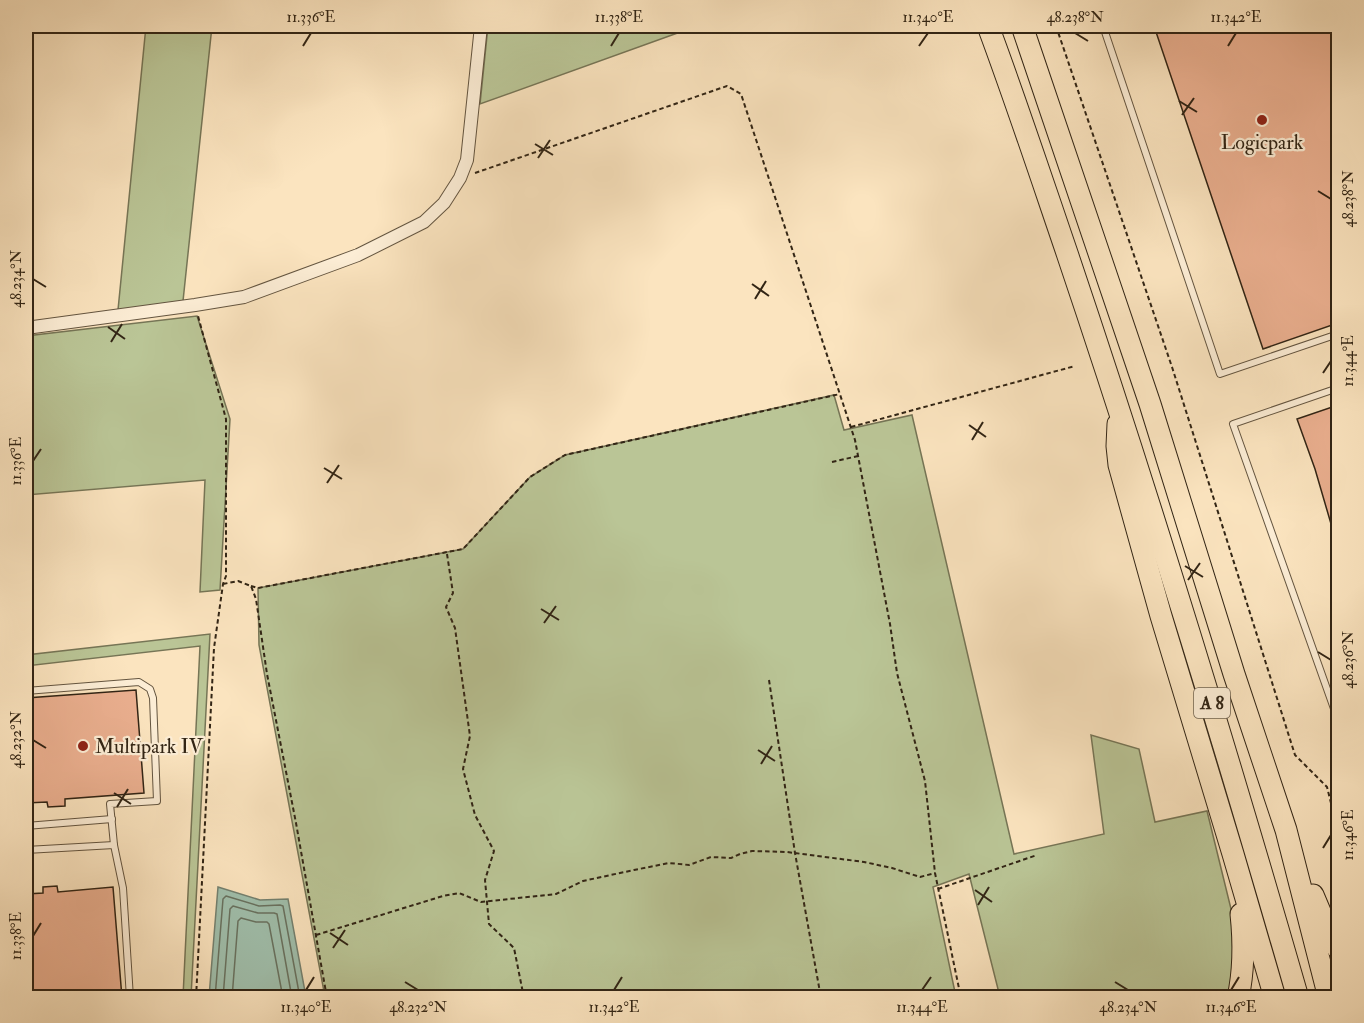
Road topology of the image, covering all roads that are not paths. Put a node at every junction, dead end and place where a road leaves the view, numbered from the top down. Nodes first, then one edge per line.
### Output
1 (481, 26) edge
2 (988, 26) edge
3 (1022, 26) edge
4 (1103, 26) edge
5 (26, 328) edge
6 (1338, 334) edge
7 (1338, 388) edge
8 (1120, 411) junction
9 (26, 692) edge
10 (1338, 720) edge
11 (112, 819) junction
12 (26, 826) edge
13 (1286, 830) junction
14 (114, 845) junction
15 (26, 850) edge
16 (1233, 854) junction
17 (1338, 949) edge
18 (130, 998) edge
19 (1238, 998) edge
20 (1275, 998) edge
21 (1298, 998) edge
22 (1329, 998) edge

1 - 5 street
2 - 8 highway, A 8
3 - 13 highway, A 8
4 - 6 lane
7 - 10 lane
8 - 16 highway
8 - 21 highway, A 8
9 - 11 lane
11 - 12 lane
11 - 14 lane
13 - 17 highway
13 - 22 highway, A 8
14 - 15 lane
14 - 18 lane
16 - 19 highway
16 - 20 highway

